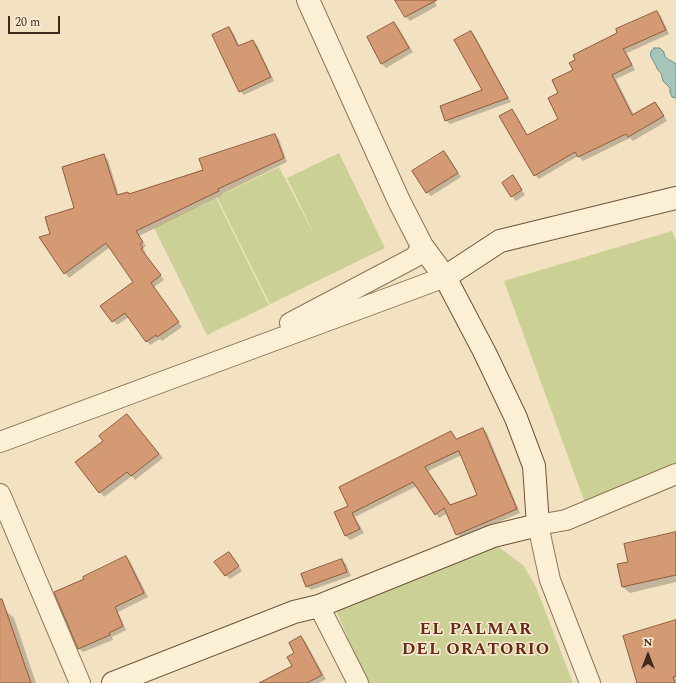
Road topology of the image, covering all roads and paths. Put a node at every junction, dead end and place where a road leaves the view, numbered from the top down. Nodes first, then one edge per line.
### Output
1 (308, 0) edge
2 (676, 198) edge
3 (422, 246) junction
4 (445, 277) junction
5 (219, 360) junction
6 (0, 442) edge
7 (676, 474) edge
8 (0, 494) edge
9 (538, 525) junction
10 (319, 606) junction
11 (80, 683) edge
12 (113, 683) edge
13 (358, 683) edge
14 (590, 683) edge

1 - 3 main road
2 - 4 main road
3 - 4 main road
3 - 5 street
4 - 5 street
4 - 9 main road
5 - 6 street
7 - 9 street
8 - 11 street
9 - 10 main road
9 - 14 street
10 - 12 main road
10 - 13 street

